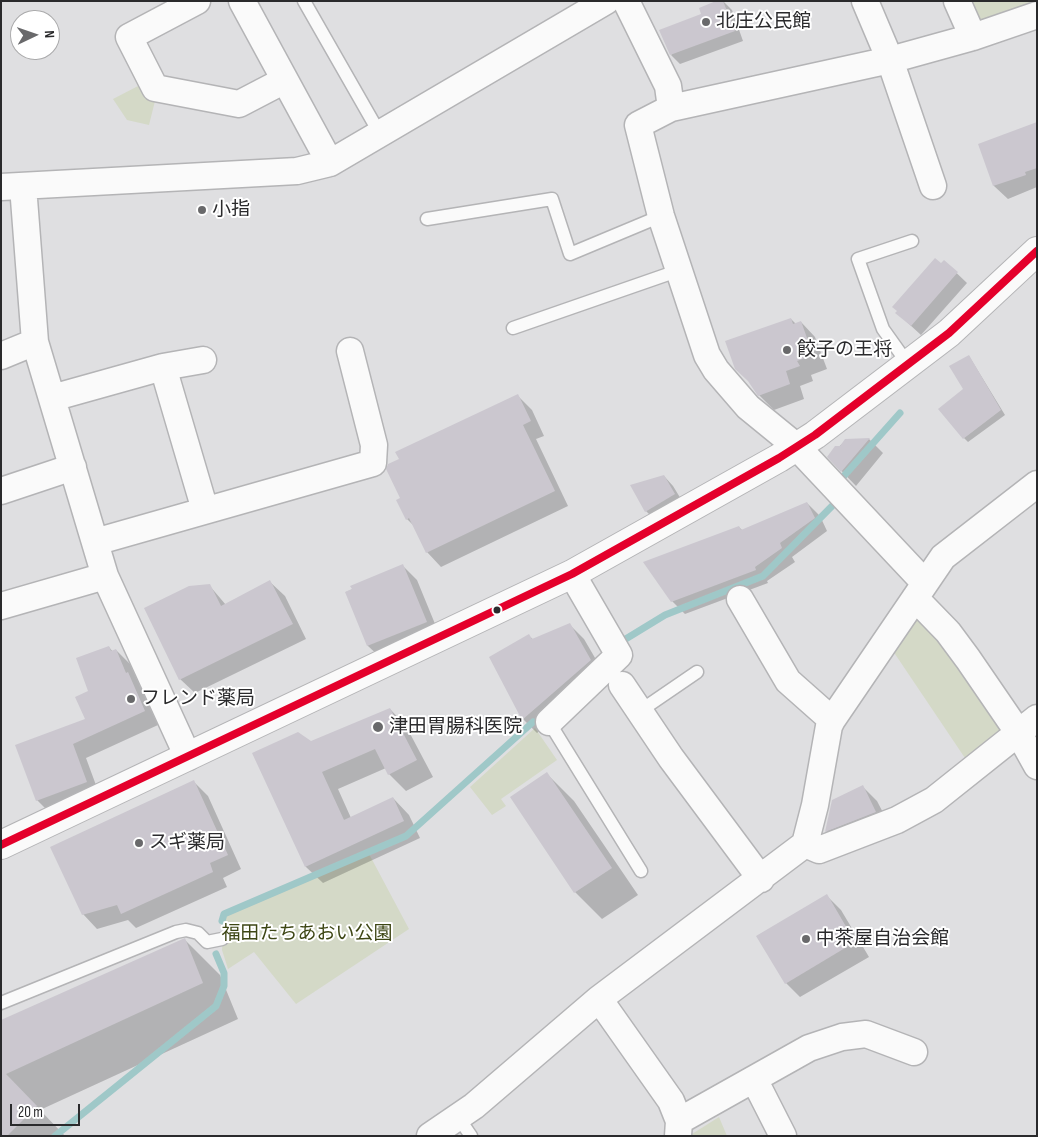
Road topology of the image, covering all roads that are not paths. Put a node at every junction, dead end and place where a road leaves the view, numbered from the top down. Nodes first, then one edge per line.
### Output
1 (197, 1) edge
2 (242, 1) edge
3 (304, 1) edge
4 (606, 1) edge
5 (626, 1) edge
6 (865, 1) edge
7 (957, 1) edge
8 (1037, 15) edge
9 (973, 37) junction
10 (890, 60) junction
11 (284, 80) junction
12 (671, 108) junction
13 (380, 134) junction
14 (330, 163) junction
15 (933, 186) dead end
16 (12, 187) edge
17 (661, 216) junction
18 (427, 220) dead end
19 (912, 241) dead end
20 (1037, 251) edge
21 (680, 270) junction
22 (513, 328) dead end
23 (35, 342) junction
24 (350, 351) dead end
25 (1, 356) edge
26 (203, 360) dead end
27 (908, 364) junction
28 (163, 367) junction
29 (52, 398) junction
30 (797, 447) junction
31 (73, 467) junction
32 (1, 491) edge
33 (1033, 495) edge
34 (205, 510) junction
35 (95, 542) junction
36 (572, 574) junction
37 (105, 576) junction
38 (919, 590) junction
39 (740, 599) dead end
40 (1, 606) edge
41 (697, 672) dead end
42 (622, 685) dead end
43 (640, 712) junction
44 (832, 720) junction
45 (549, 722) joint
46 (1027, 725) edge
47 (188, 757) junction
48 (1037, 766) edge
49 (805, 844) junction
50 (1, 845) edge
51 (641, 871) dead end
52 (761, 879) junction
53 (222, 939) dead end
54 (599, 999) junction
55 (1, 1003) edge
56 (914, 1052) dead end
57 (754, 1079) junction
58 (465, 1126) edge
59 (678, 1129) edge
60 (430, 1136) edge
61 (783, 1136) edge

1 - 11 street
2 - 11 street
3 - 13 lane
4 - 13 street
5 - 12 street
6 - 10 street
7 - 9 street
8 - 9 street
9 - 10 street
10 - 12 street
10 - 15 street
11 - 14 street
12 - 17 street
13 - 14 street
14 - 16 street
16 - 23 street
17 - 18 lane
17 - 21 street
19 - 27 lane
20 - 27 highway
21 - 22 lane
21 - 30 street
23 - 25 street
23 - 29 street
24 - 34 street
26 - 28 street
27 - 30 highway
28 - 29 street
28 - 34 street
29 - 31 street
30 - 36 highway
30 - 38 street
31 - 32 street
31 - 35 street
33 - 38 street
34 - 35 street
35 - 37 street
36 - 45 street
36 - 47 highway
37 - 40 street
37 - 47 street
38 - 44 street
38 - 46 street
39 - 44 street
41 - 43 lane
42 - 43 street
43 - 52 street
44 - 49 street
45 - 51 lane
46 - 48 street
46 - 49 street
47 - 50 highway
49 - 52 street
52 - 54 street
53 - 55 lane
54 - 58 street
54 - 59 street
56 - 57 street
57 - 59 street
57 - 61 street
58 - 60 street

